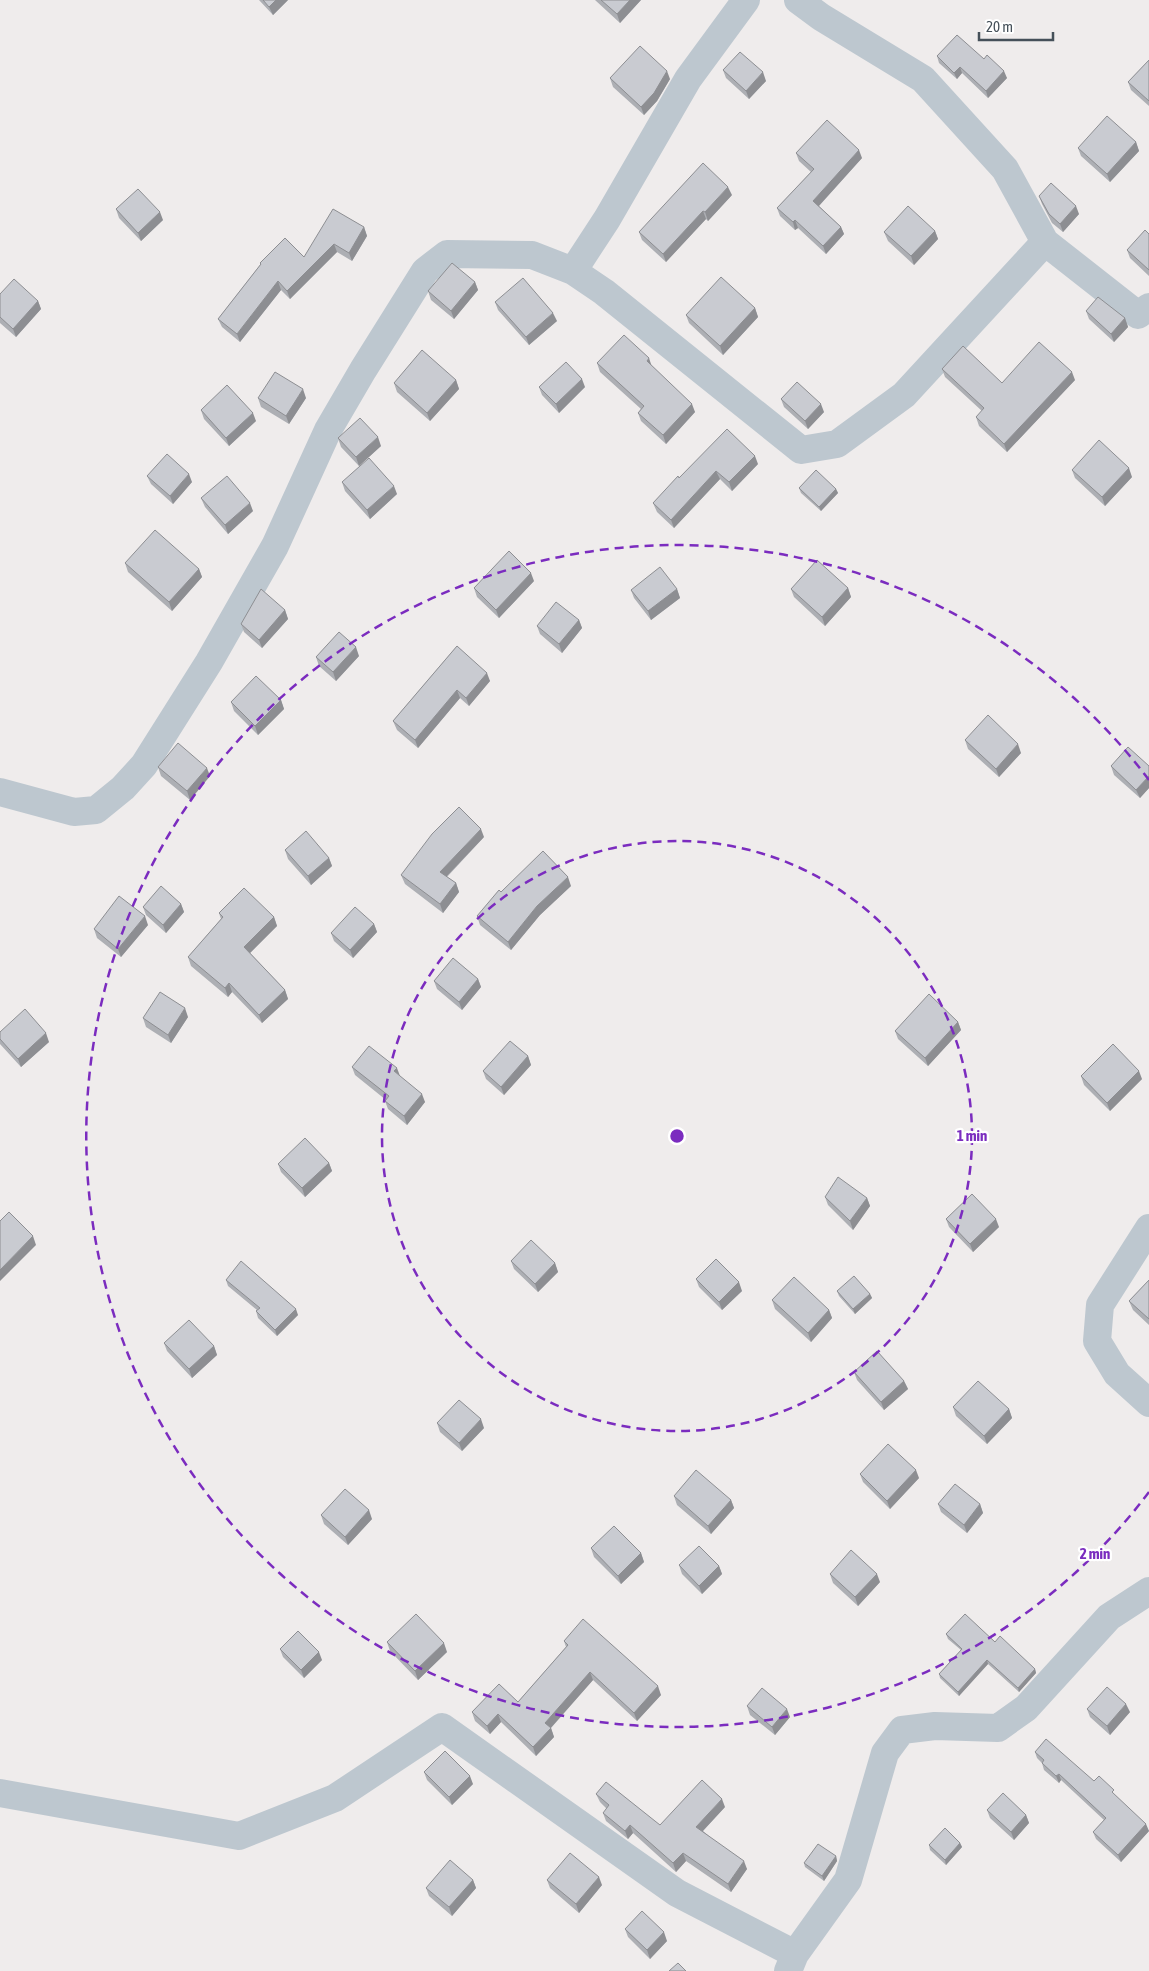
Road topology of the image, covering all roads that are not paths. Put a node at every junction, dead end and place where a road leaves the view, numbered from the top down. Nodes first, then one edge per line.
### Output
1 (746, 0) edge
2 (798, 0) edge
3 (1045, 242) junction
4 (573, 271) junction
5 (1149, 307) edge
6 (0, 792) edge
7 (1149, 1228) edge
8 (1149, 1403) edge
9 (1149, 1591) edge
10 (0, 1793) edge
11 (792, 1963) edge

1 - 4 street
2 - 3 street
3 - 4 street
3 - 5 street
4 - 6 street
7 - 8 street
9 - 11 street
10 - 11 street

